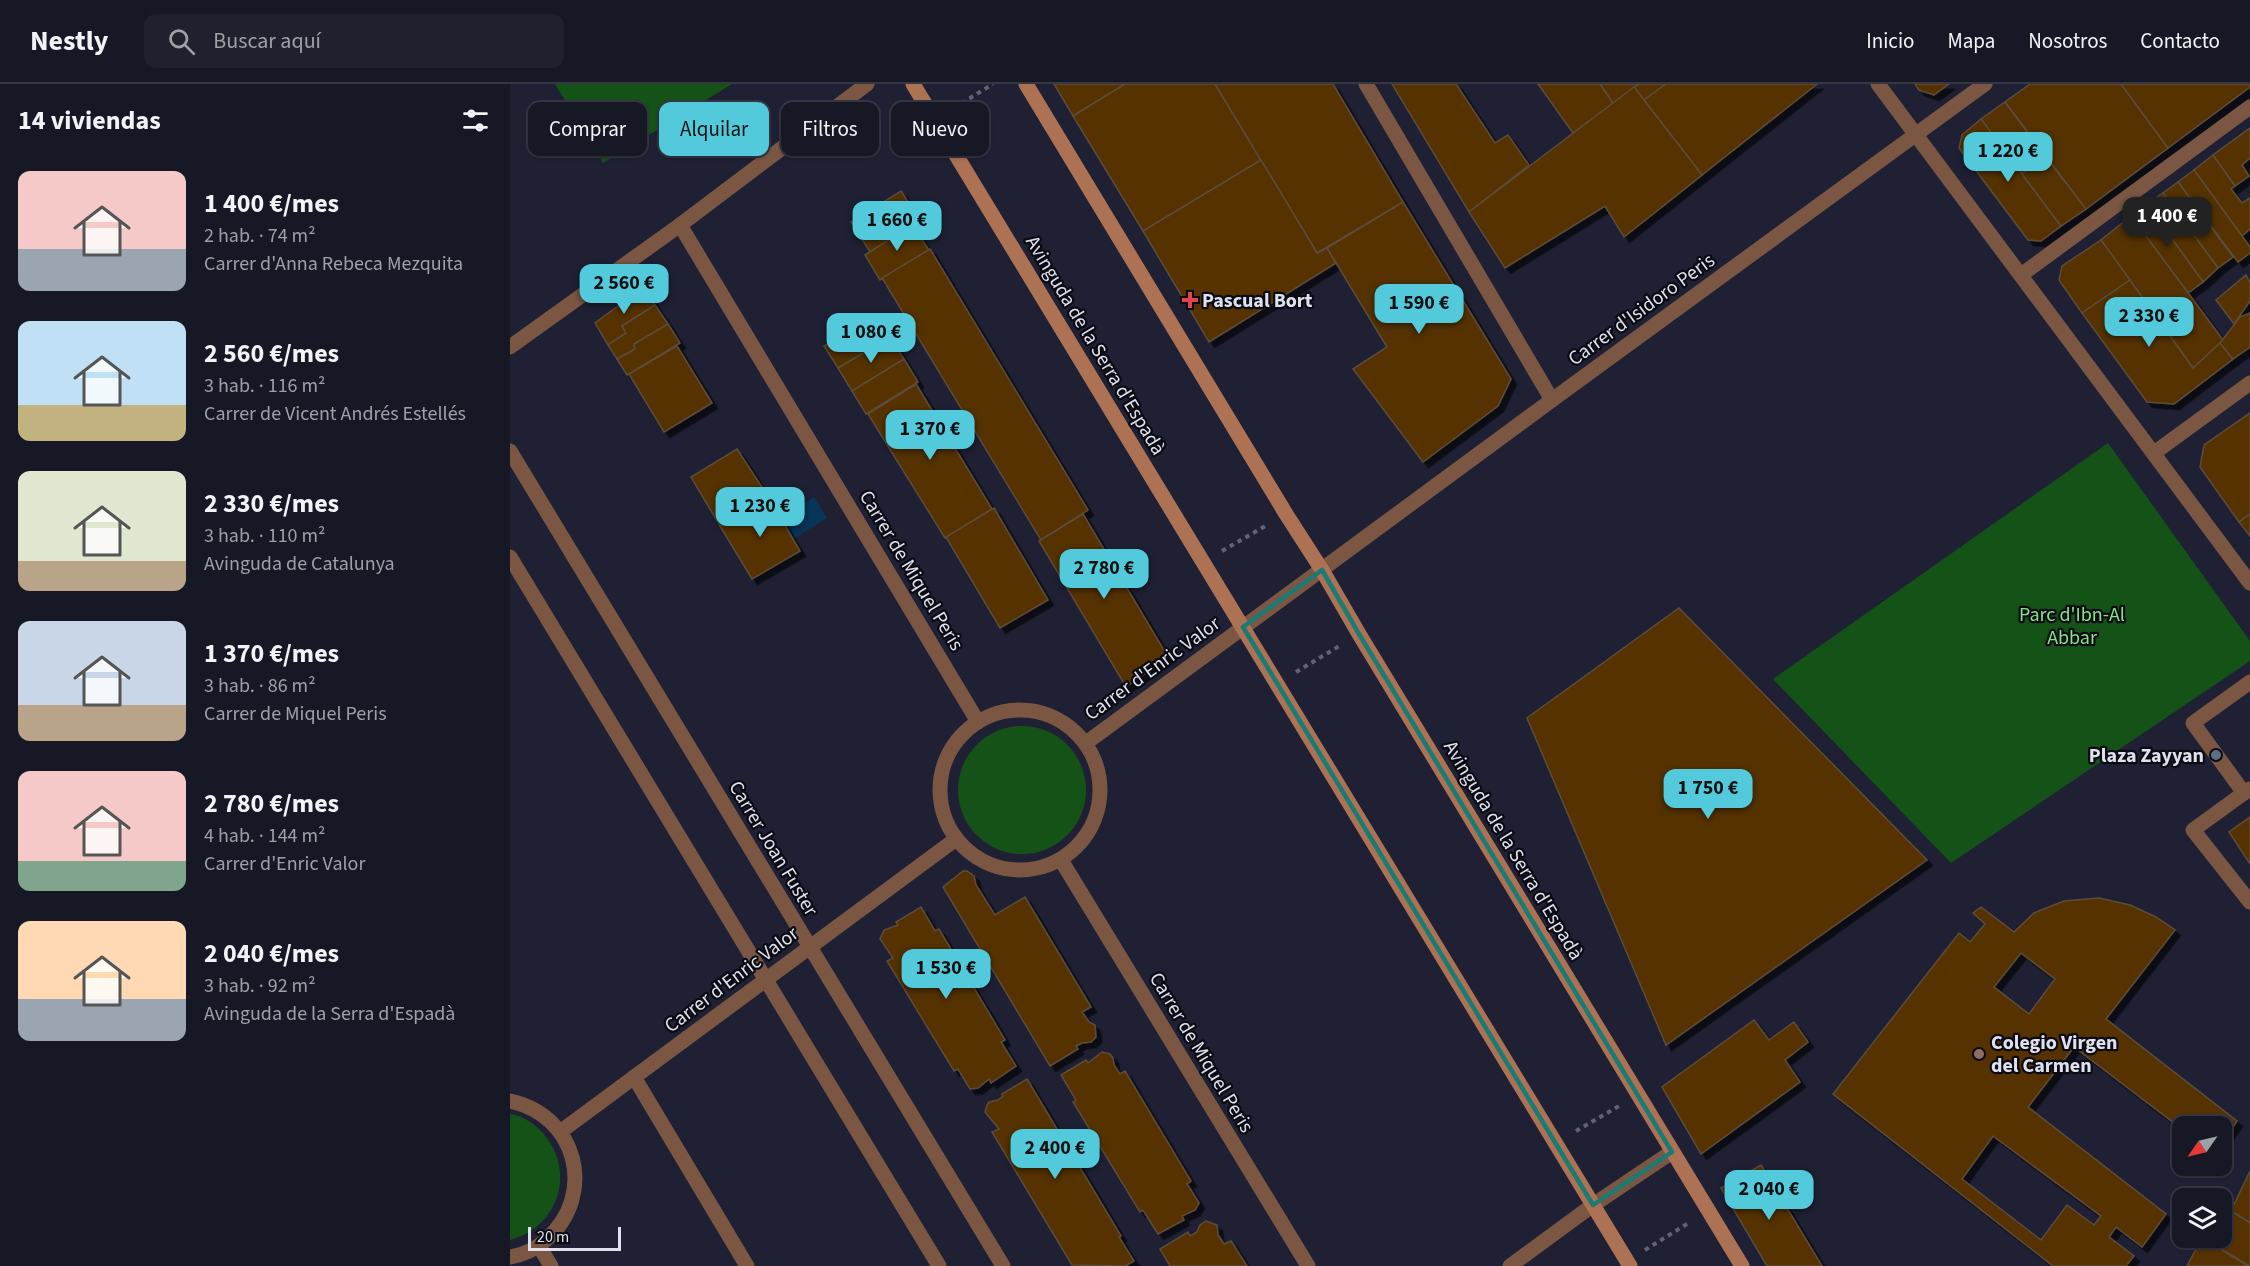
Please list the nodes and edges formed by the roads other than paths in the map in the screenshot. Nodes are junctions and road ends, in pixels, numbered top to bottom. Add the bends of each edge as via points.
1 (867, 84) edge
2 (913, 84) edge
3 (1026, 84) edge
4 (1366, 84) edge
5 (1878, 84) edge
6 (1985, 84) edge
7 (2250, 107) edge
8 (1916, 136) junction
9 (680, 225) junction
10 (2021, 275) junction
11 (510, 347) edge
12 (2250, 383) edge
13 (1552, 400) junction
14 (510, 451) edge
15 (2154, 453) junction
16 (510, 556) edge
17 (1322, 570) junction
18 (2250, 583) edge
19 (1243, 627) junction
20 (2250, 682) edge
21 (978, 722) junction
22 (1086, 743) junction
23 (2247, 791) edge
24 (956, 839) junction
25 (1061, 860) junction
26 (2250, 902) edge
27 (810, 947) junction
28 (766, 979) junction
29 (634, 1077) junction
30 (510, 1101) edge
31 (560, 1132) junction
32 (1672, 1152) junction
33 (1593, 1204) junction
34 (539, 1246) junction
35 (510, 1257) edge
36 (1629, 1263) edge
37 (551, 1266) edge
38 (747, 1266) edge
39 (939, 1266) edge
40 (1003, 1266) edge
41 (1308, 1266) edge
42 (1510, 1266) edge
43 (1742, 1266) edge

1 - 9 street
2 - 19 street, Avinguda de la Serra d'Espadà
3 - 17 street, Avinguda de la Serra d'Espadà
4 - 13 street
5 - 8 street
6 - 8 street, Carrer d'Isidoro Peris
7 - 10 street
8 - 10 street
8 - 13 street, Carrer d'Isidoro Peris
9 - 11 street
9 - 21 street, Carrer de Miquel Peris
10 - 15 street
12 - 15 street
13 - 17 street, Carrer d'Isidoro Peris
14 - 27 street, Carrer Joan Fuster
15 - 18 street
16 - 28 street
17 - 19 street
17 - 32 street, Avinguda de la Serra d'Espadà
19 - 22 street, Carrer d'Enric Valor
19 - 33 street, Avinguda de la Serra d'Espadà
20 - 23 street via 2193,723
21 - 22 street via 1000,712 1048,714 1069,726
21 - 24 street via 958,739 945,762 940,789 944,815
22 - 25 street via 1098,767 1101,794 1095,820 1081,843
23 - 26 street via 2193,830
24 - 25 street via 993,866 1016,871
24 - 27 street, Carrer d'Enric Valor
25 - 41 street, Carrer de Miquel Peris
27 - 28 street, Carrer d'Enric Valor
27 - 40 street, Carrer Joan Fuster
28 - 29 street, Carrer d'Enric Valor
28 - 39 street
29 - 31 street, Carrer d'Enric Valor
29 - 38 street
30 - 31 street via 544,1115
31 - 34 street via 572,1155 576,1181 573,1198 558,1229
32 - 33 street
32 - 43 street, Avinguda de la Serra d'Espadà
33 - 36 street, Avinguda de la Serra d'Espadà
33 - 42 street
34 - 35 street
34 - 37 street

